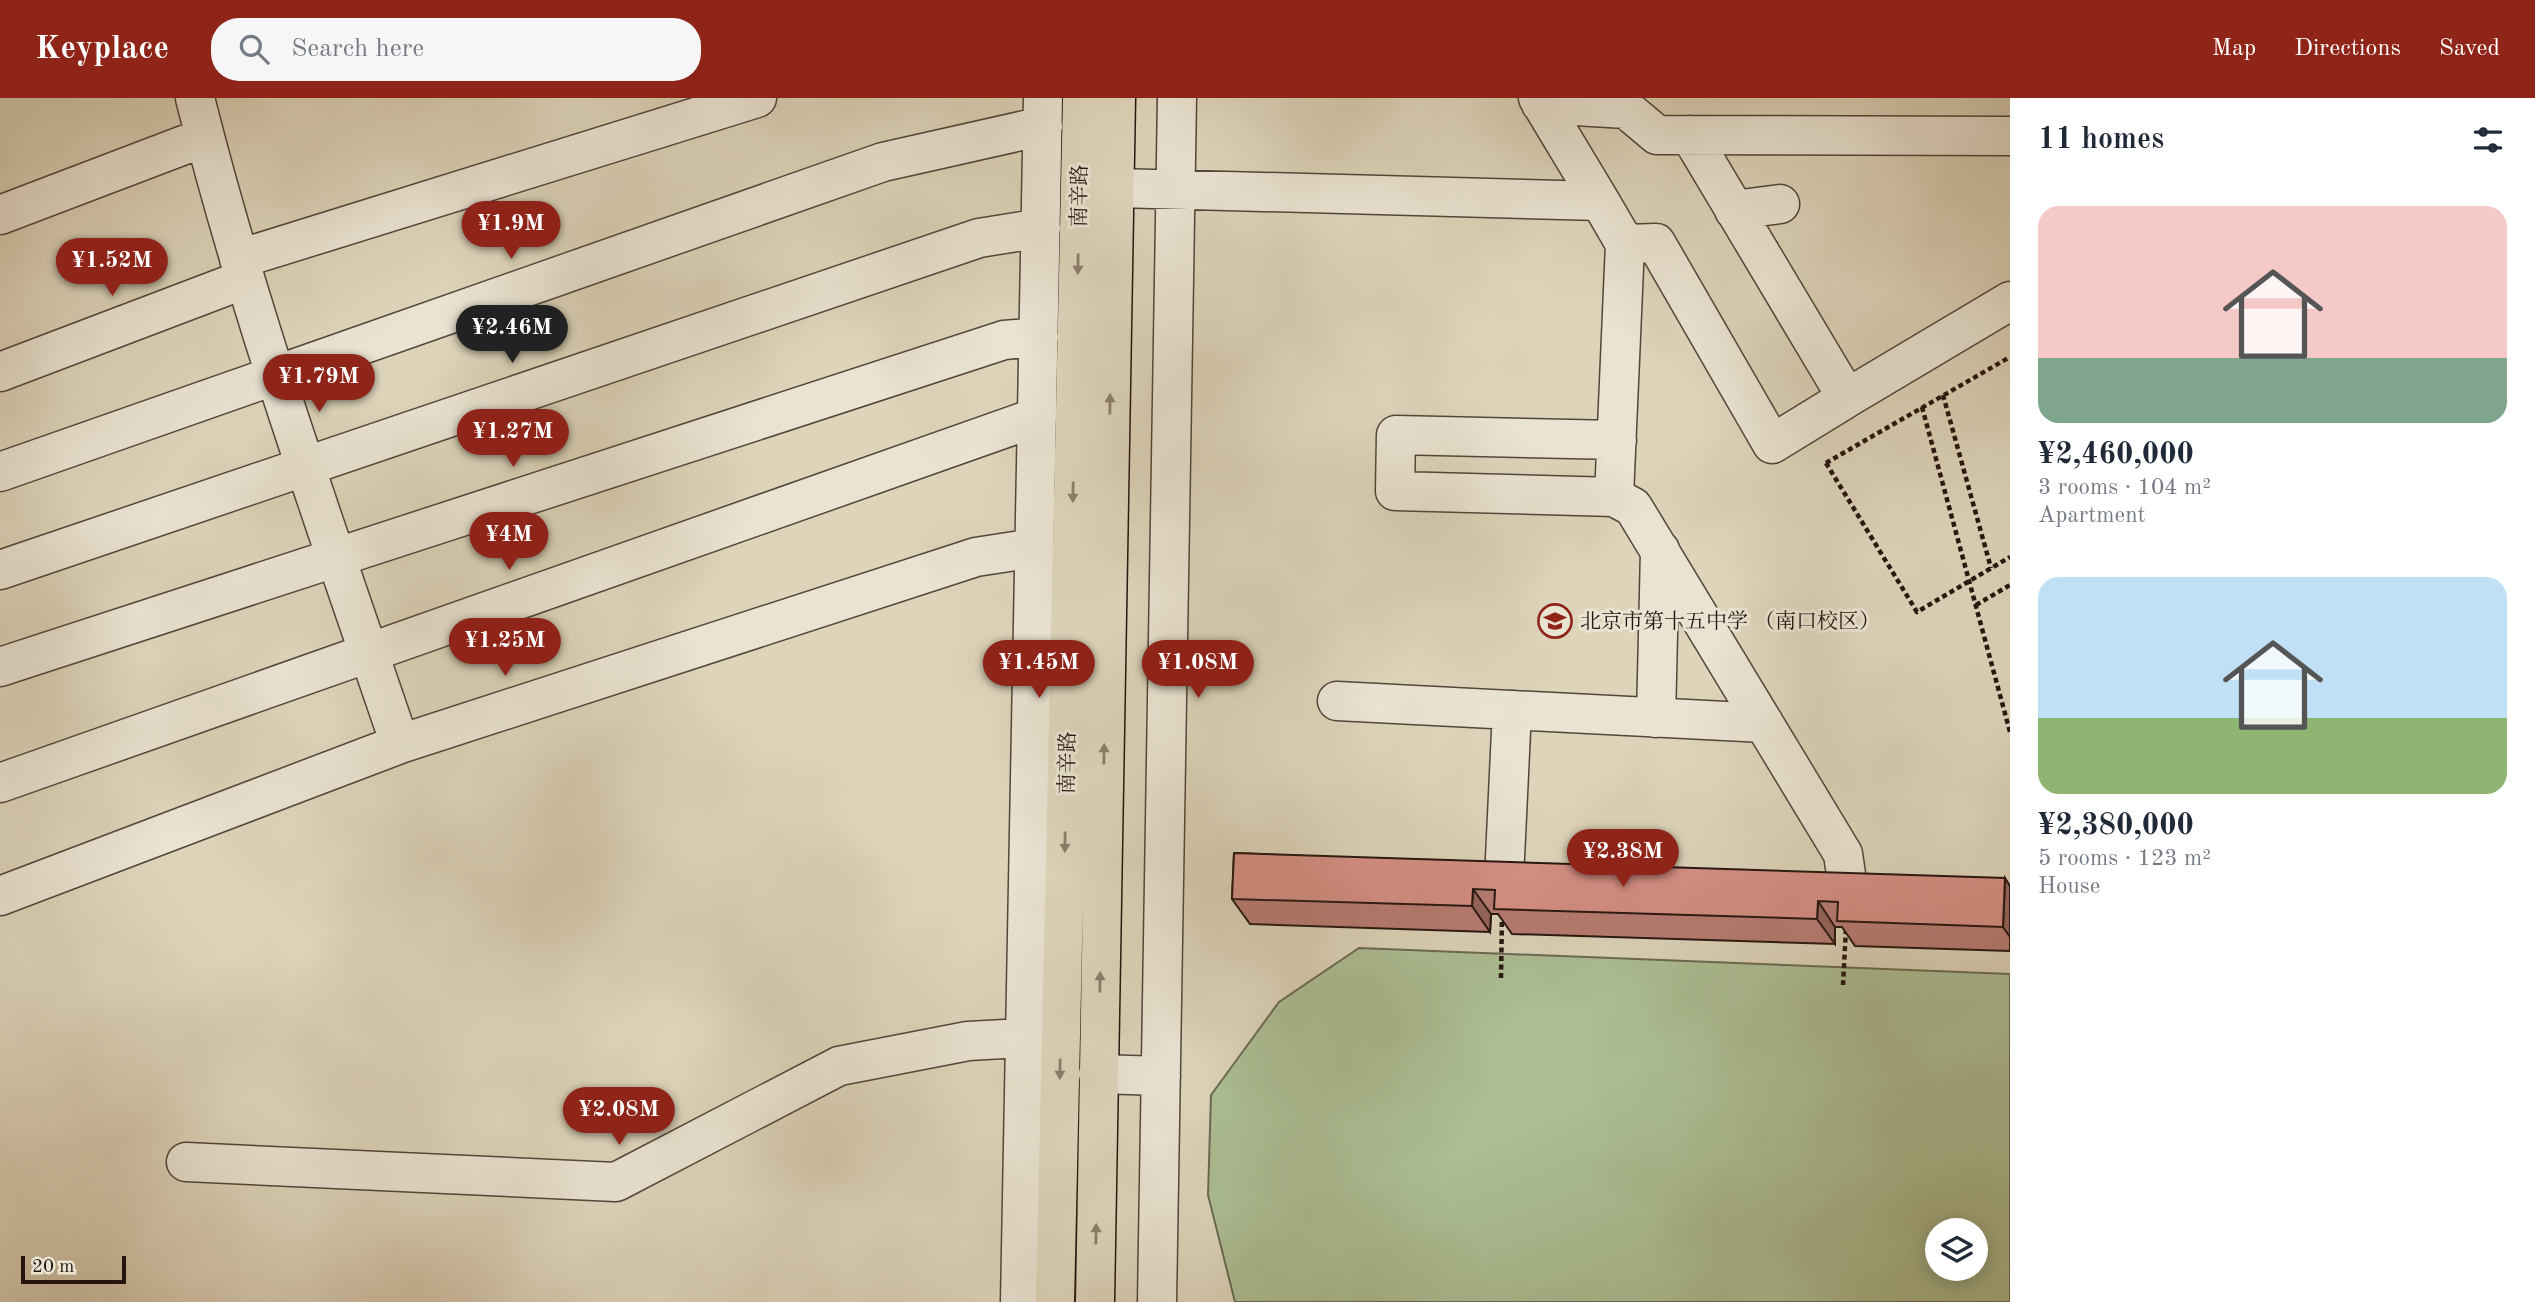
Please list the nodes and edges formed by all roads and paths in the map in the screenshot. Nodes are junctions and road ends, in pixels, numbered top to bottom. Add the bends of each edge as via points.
1 (195, 98) edge
2 (757, 98) edge
3 (1082, 98) edge
4 (1116, 98) edge
5 (1177, 98) edge
6 (1540, 101) edge
7 (1043, 112) edge
8 (1690, 135) junction
9 (2010, 136) edge
10 (205, 137) junction
11 (1097, 187) junction
12 (1176, 190) junction
13 (1600, 201) junction
14 (1780, 204) dead end
15 (1734, 210) junction
16 (0, 215) edge
17 (1041, 228) junction
18 (1625, 244) junction
19 (242, 269) junction
20 (2010, 301) edge
21 (1077, 314) junction
22 (1040, 323) junction
23 (2010, 357) edge
24 (0, 372) edge
25 (275, 376) junction
26 (1943, 395) junction
27 (1847, 398) junction
28 (1922, 407) junction
29 (1038, 417) junction
30 (1805, 424) junction
31 (1617, 440) junction
32 (1826, 463) junction
33 (306, 466) junction
34 (0, 472) edge
35 (1614, 496) junction
36 (1034, 548) junction
37 (1660, 550) junction
38 (337, 557) junction
39 (2010, 557) edge
40 (1991, 568) junction
41 (0, 570) edge
42 (1969, 581) junction
43 (2010, 585) edge
44 (1976, 605) junction
45 (369, 653) junction
46 (0, 667) edge
47 (1337, 701) dead end
48 (1512, 710) junction
49 (1656, 718) junction
50 (1764, 723) junction
51 (2010, 733) edge
52 (400, 744) junction
53 (0, 783) edge
54 (1848, 888) edge
55 (0, 896) edge
56 (1503, 897) joint
57 (1846, 927) edge
58 (1044, 937) junction
59 (1501, 978) dead end
60 (1843, 985) dead end
61 (1024, 1038) junction
62 (1098, 1074) junction
63 (1161, 1076) junction
64 (186, 1162) dead end
65 (1020, 1302) edge
66 (1055, 1302) edge
67 (1095, 1302) edge
68 (1157, 1302) edge

1 - 10 street
2 - 19 street
3 - 11 main road, 南辛路
4 - 11 main road, 南辛路
5 - 12 street
6 - 8 street via 1626,108 1657,135
6 - 13 street
7 - 17 street
7 - 25 street via 883,162
8 - 9 street
8 - 15 street
10 - 16 street
10 - 19 street
11 - 12 street
11 -> 21 main road, 南辛路
62 -> 11 main road, 南辛路
12 - 13 street
12 - 63 street
13 - 18 street
14 - 15 street
15 - 27 street
17 - 22 street
17 - 33 street via 979,238
18 - 30 street via 1656,243 1772,444
18 - 31 street
19 - 24 street
19 - 25 street
20 - 27 street
21 - 22 street
21 -> 58 main road, 南辛路
22 - 29 street
22 - 38 street via 1004,340
23 - 26 path
25 - 33 street
25 - 34 street
26 - 28 path
26 - 40 path
27 - 30 street
28 - 32 path
28 - 42 path
29 - 36 street
29 - 45 street
30 - 32 path
31 - 35 street
31 - 35 street via 1396,435 1395,491
32 - 42 path via 1916,612
33 - 38 street
33 - 41 street
35 - 37 street via 1633,507
36 - 52 street via 976,557
36 - 58 street
37 - 49 street
37 - 50 street
38 - 45 street
38 - 46 street
39 - 40 path
40 - 42 path
42 - 44 path
43 - 44 path
44 - 51 path
45 - 52 street
45 - 53 street
47 - 48 street
48 - 49 street
48 - 56 street
49 - 50 street
50 - 54 street via 1843,854
52 - 55 street
56 - 59 path
57 - 60 path
58 - 61 street
58 -> 66 main road, 南辛路
61 - 64 street via 968,1041 839,1066 616,1182
61 - 65 street
62 - 63 street
67 -> 62 main road, 南辛路
63 - 68 street

